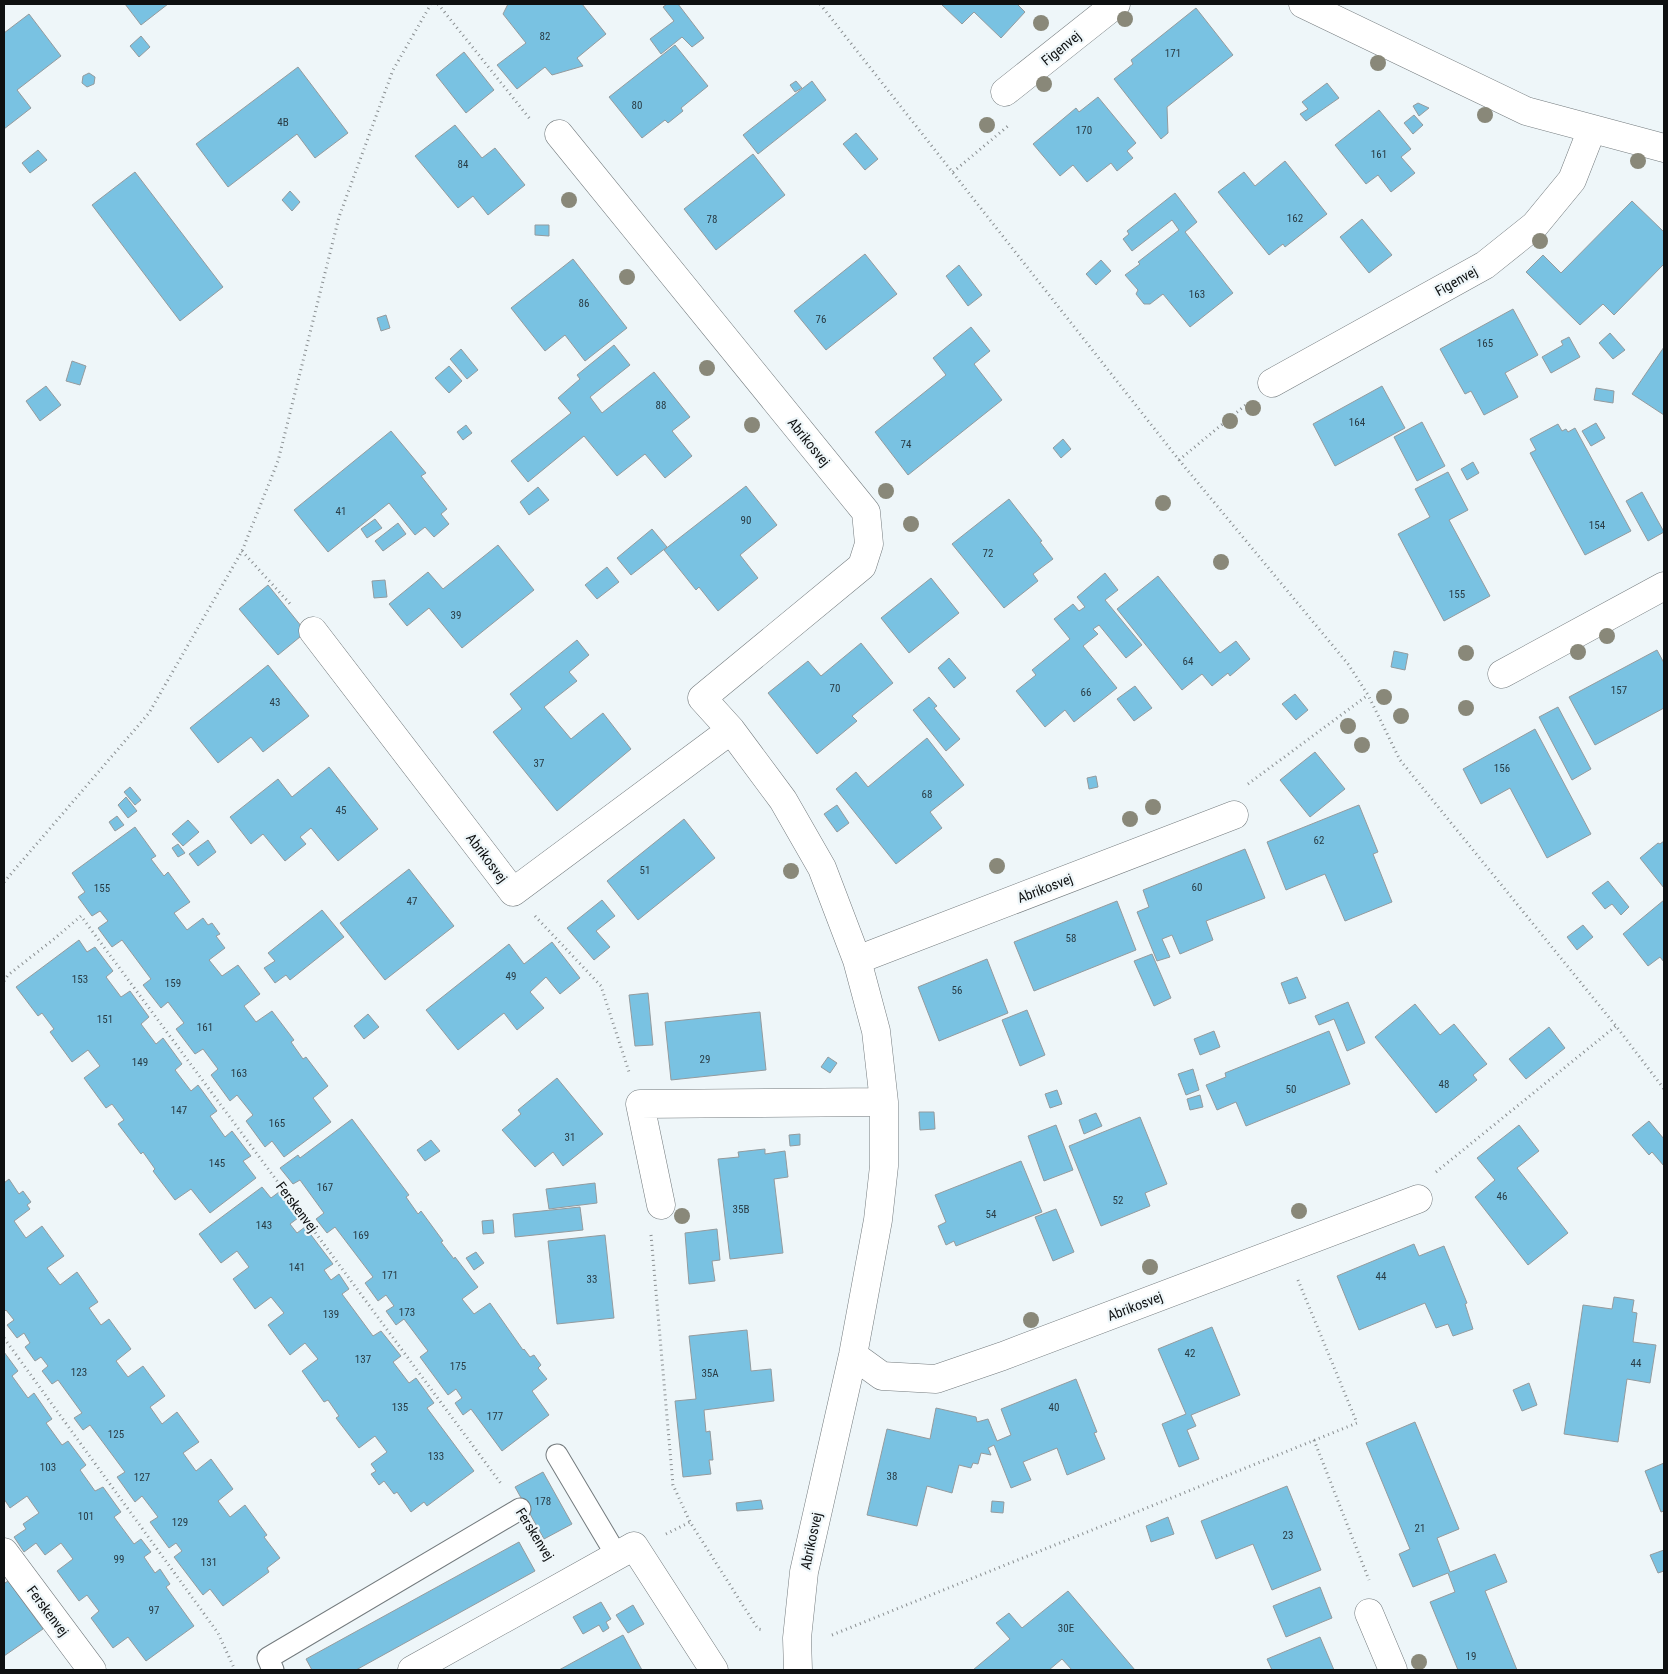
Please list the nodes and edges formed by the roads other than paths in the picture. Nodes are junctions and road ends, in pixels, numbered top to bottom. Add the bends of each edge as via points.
1 (1116, 4) edge
2 (1303, 4) edge
3 (1005, 92) road end
4 (1592, 129) junction
5 (560, 134) road end
6 (1664, 148) edge
7 (1272, 383) road end
8 (1664, 586) edge
9 (313, 631) dead end
10 (1502, 674) dead end
11 (731, 730) junction
12 (1234, 816) road end
13 (857, 960) junction
14 (884, 1102) junction
15 (1418, 1199) road end
16 (661, 1204) road end
17 (853, 1355) junction
18 (557, 1455) dead end
19 (520, 1510) road end
20 (4, 1552) edge
21 (617, 1556) junction
22 (1369, 1613) road end
23 (92, 1670) edge
24 (273, 1670) edge
25 (412, 1670) edge
26 (714, 1670) edge
27 (798, 1670) edge
28 (1393, 1670) edge

1 - 3 street, Figenvej
2 - 4 street via 1526,111
4 - 6 street
4 - 7 street, Figenvej via 1572,180 1535,225 1485,265
5 - 11 street, Abrikosvej via 866,512 869,544 862,566 702,698
8 - 10 street
9 - 11 street, Abrikosvej via 513,892
11 - 13 street, Abrikosvej via 783,800 822,868
12 - 13 street, Abrikosvej
13 - 14 street, Abrikosvej via 876,1031
14 - 16 street via 640,1104
14 - 17 street, Abrikosvej via 884,1166 878,1220
15 - 17 street, Abrikosvej via 936,1379 882,1376
17 - 27 street, Abrikosvej via 804,1572 797,1638
18 - 21 lane
19 - 24 lane via 268,1658
20 - 23 street, Ferskenvej
21 - 25 street
21 - 26 street via 634,1546
22 - 28 street

